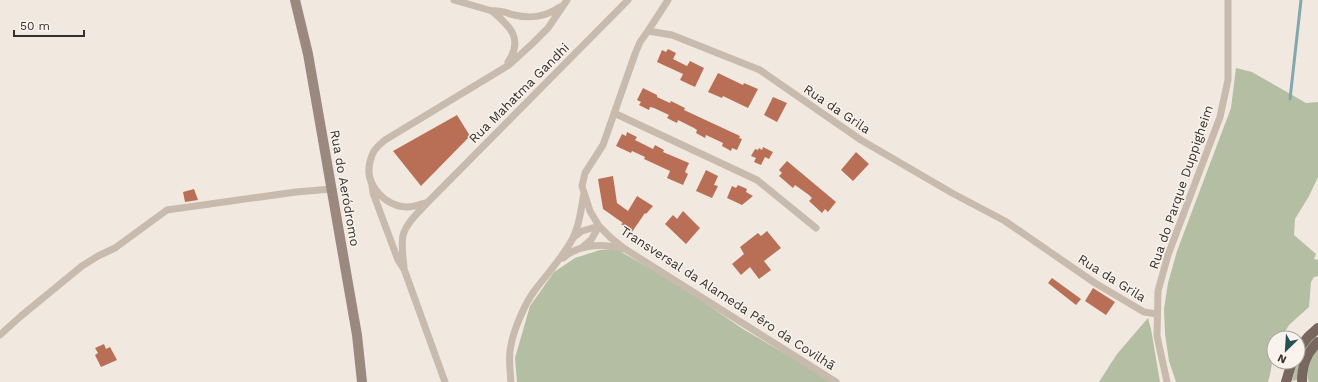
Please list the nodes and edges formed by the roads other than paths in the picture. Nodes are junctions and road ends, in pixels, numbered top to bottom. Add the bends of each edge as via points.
1 (295, 0) edge
2 (454, 0) edge
3 (628, 0) edge
4 (668, 0) edge
5 (1228, 0) edge
6 (565, 3) edge
7 (492, 11) junction
8 (648, 31) junction
9 (502, 70) junction
10 (614, 113) junction
11 (371, 184) junction
12 (332, 189) junction
13 (584, 193) junction
14 (428, 202) junction
15 (599, 226) junction
16 (816, 228) dead end
17 (573, 238) junction
18 (582, 248) junction
19 (625, 250) junction
20 (557, 263) junction
21 (404, 269) junction
22 (1157, 314) junction
23 (1318, 328) edge
24 (0, 336) edge
25 (1306, 340) edge
26 (1318, 342) edge
27 (1290, 370) edge
28 (362, 382) edge
29 (445, 382) edge
30 (511, 382) edge
31 (836, 382) edge
32 (1167, 382) edge
33 (1286, 382) edge
34 (1302, 382) edge

1 - 12 main road, Rua do Aeródromo via 308,54
2 - 7 street
3 - 14 street, Rua Mahatma Gandhi
4 - 8 street
5 - 22 street, Rua do Parque Duppigheim via 1228,80 1220,117 1168,255 1158,291
6 - 7 street via 550,13 535,18
6 - 9 street, Rua Mahatma Gandhi via 548,28
7 - 9 street via 508,24 516,46
8 - 10 street via 635,54
8 - 22 street, Rua da Grila via 672,35 760,70 861,140 952,194 1005,221 1095,283 1144,312
9 - 11 street, Rua Mahatma Gandhi via 385,140 375,150 370,164
10 - 13 street via 603,145 586,173 582,186
10 - 16 street via 757,180
11 - 14 street via 383,198 399,206 411,207
11 - 21 street, Rua Mahatma Gandhi via 398,260
12 - 24 street via 167,210 115,248 82,266
12 - 28 main road, Rua do Aeródromo via 357,336
13 - 15 street, Transversal da Alameda Pêro da Covilhã
13 - 17 street via 580,218
14 - 21 street, Rua Mahatma Gandhi via 408,224 403,236
15 - 17 street via 582,231
15 - 18 street via 591,240
15 - 19 street, Transversal da Alameda Pêro da Covilhã
17 - 20 street
18 - 19 street via 602,245
18 - 20 street via 568,253
19 - 31 street, Transversal da Alameda Pêro da Covilhã
20 - 30 street via 534,291 515,331 510,346
21 - 29 street, Rua Mahatma Gandhi
22 - 32 street, Rua do Parque Duppigheim via 1157,336
23 - 25 main road
26 - 34 main road via 1305,359
27 - 33 main road

